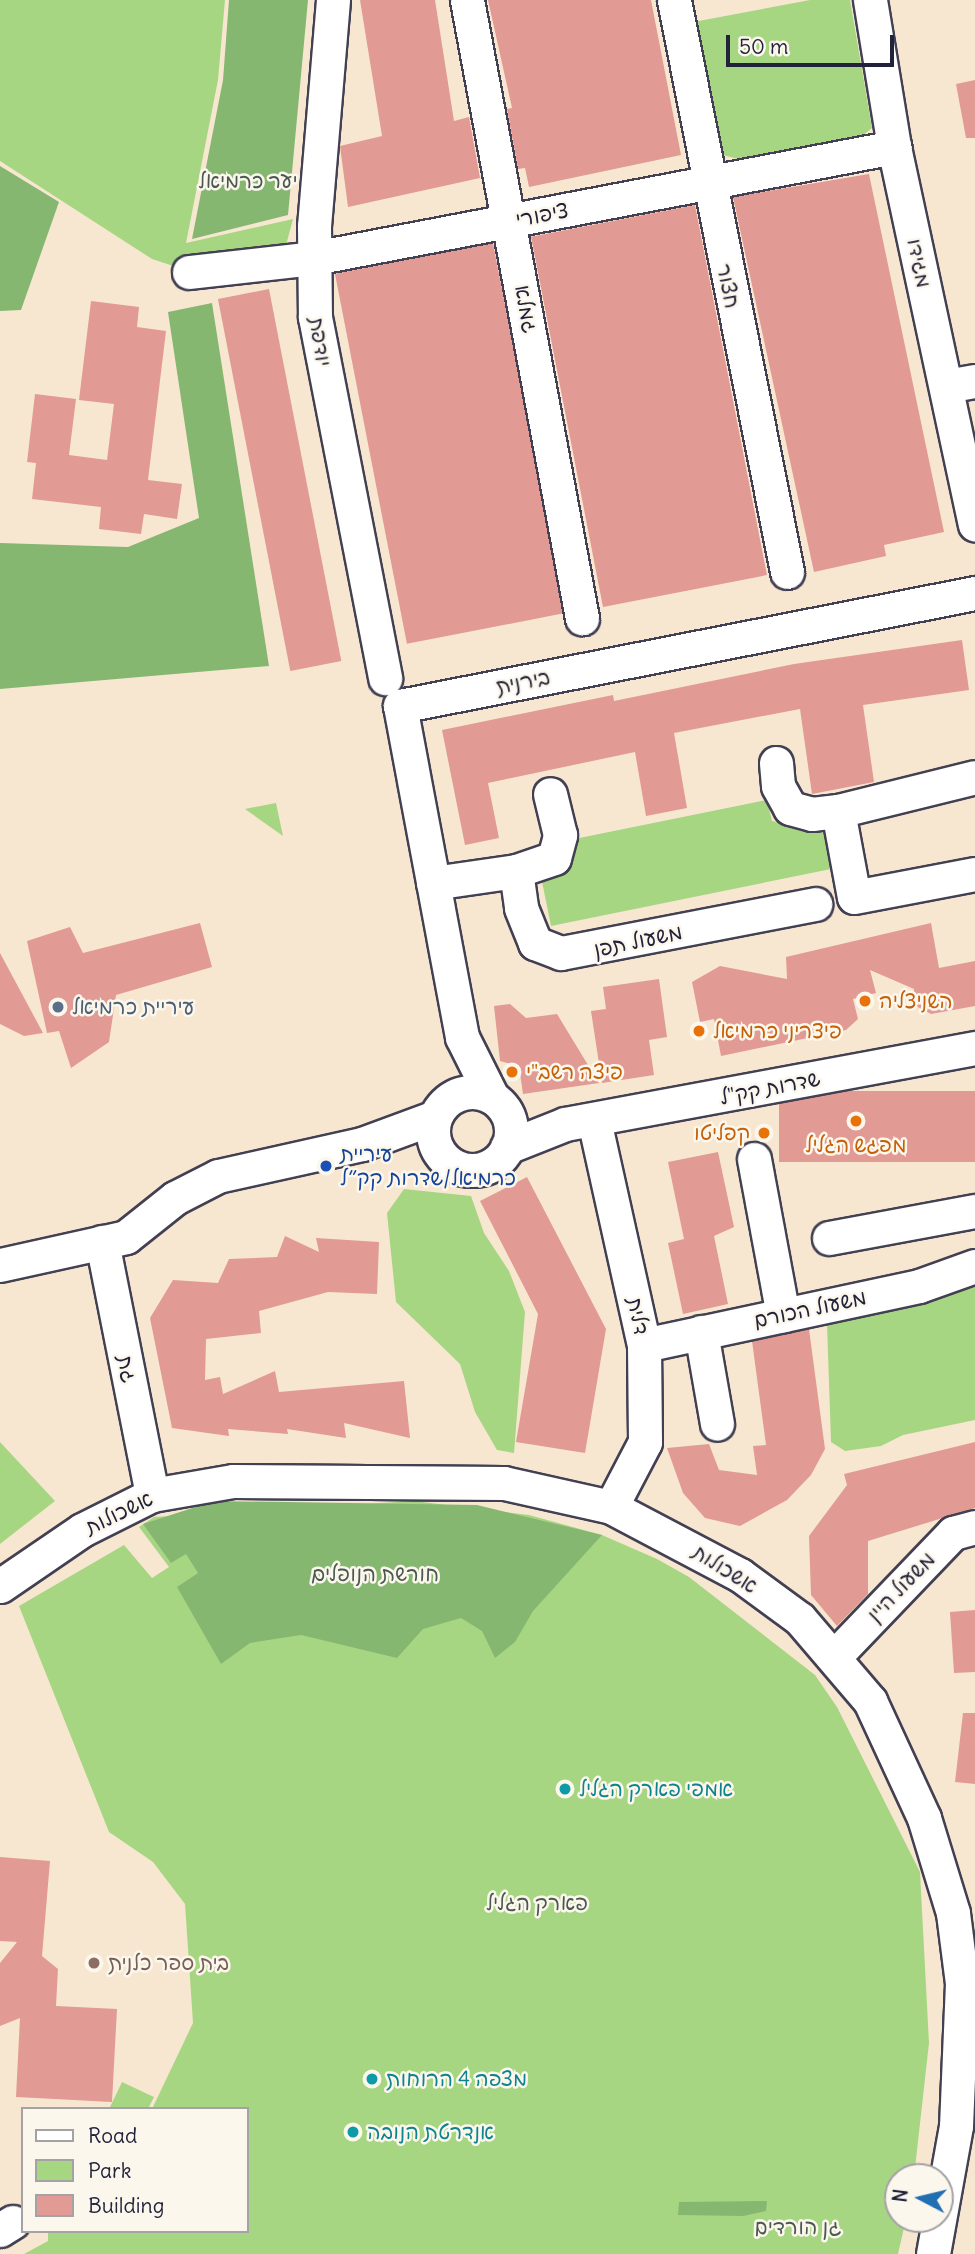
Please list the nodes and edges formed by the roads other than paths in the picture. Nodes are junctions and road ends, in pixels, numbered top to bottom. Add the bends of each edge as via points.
1 (333, 0) edge
2 (467, 0) edge
3 (674, 0) edge
4 (870, 0) edge
5 (894, 147) junction
6 (707, 183) junction
7 (509, 221) junction
8 (314, 258) junction
9 (189, 272) dead end
10 (960, 383) edge
11 (975, 524) edge
12 (787, 572) dead end
13 (974, 597) edge
14 (582, 618) dead end
15 (385, 678) dead end
16 (776, 763) dead end
17 (975, 777) edge
18 (550, 794) dead end
19 (838, 811) junction
20 (516, 871) junction
21 (975, 874) edge
22 (433, 883) junction
23 (815, 904) dead end
24 (462, 1037) junction
25 (975, 1048) edge
26 (497, 1101) junction
27 (442, 1108) junction
28 (579, 1122) junction
29 (362, 1144) junction
30 (507, 1147) junction
31 (442, 1155) junction
32 (754, 1159) dead end
33 (975, 1212) edge
34 (829, 1238) dead end
35 (102, 1242) junction
36 (0, 1265) edge
37 (975, 1266) edge
38 (783, 1315) junction
39 (701, 1332) junction
40 (644, 1345) junction
41 (717, 1424) dead end
42 (152, 1495) junction
43 (611, 1507) junction
44 (975, 1527) edge
45 (0, 1586) edge
46 (834, 1657) junction
47 (933, 2254) edge

1 - 8 street, יודפת
2 - 7 street, גמלא
3 - 6 street, חצור
4 - 5 street, מגידו
5 - 6 street, ציפורי
5 - 10 street, מגידו
6 - 7 street, ציפורי
6 - 12 street, חצור
7 - 8 street, ציפורי
7 - 14 street, גמלא
8 - 9 street, ציפורי
8 - 15 street, יודפת via 315,317
10 - 11 street, מגידו
13 - 22 street, בירנית via 400,706
16 - 19 street via 778,786 790,808 812,814
17 - 19 street
18 - 20 street via 560,835 554,858
19 - 21 street via 854,897
20 - 22 street
20 - 23 street, משעול תפן via 521,908 535,943 561,953
22 - 24 street, בירנית
24 - 26 street, בירנית
24 - 27 street, בירנית
25 - 28 street, שדרות קק"ל
26 - 27 street via 467,1092
26 - 28 street
26 - 30 street via 510,1123
27 - 29 street
27 - 31 street via 433,1132
28 - 30 street, שדרות קק"ל
28 - 40 street, דלית
29 - 31 street
29 - 35 street via 218,1176 175,1198 126,1237
30 - 31 street via 495,1162 473,1170
32 - 38 street
33 - 34 street
35 - 36 street
35 - 42 street, גת
37 - 38 street, משעול הכורם via 919,1286
38 - 39 street, משעול הכורם
39 - 40 street, משעול הכורם
39 - 41 street
40 - 43 street, דלית via 645,1442
42 - 43 street, אשכולות via 233,1481 467,1480
42 - 45 street, אשכולות via 82,1530
43 - 46 street, אשכולות via 740,1575 800,1619
44 - 46 street, משעול היין via 953,1533
46 - 47 street, אשכולות via 870,1700 924,1818 953,1913 962,1983 956,2126

